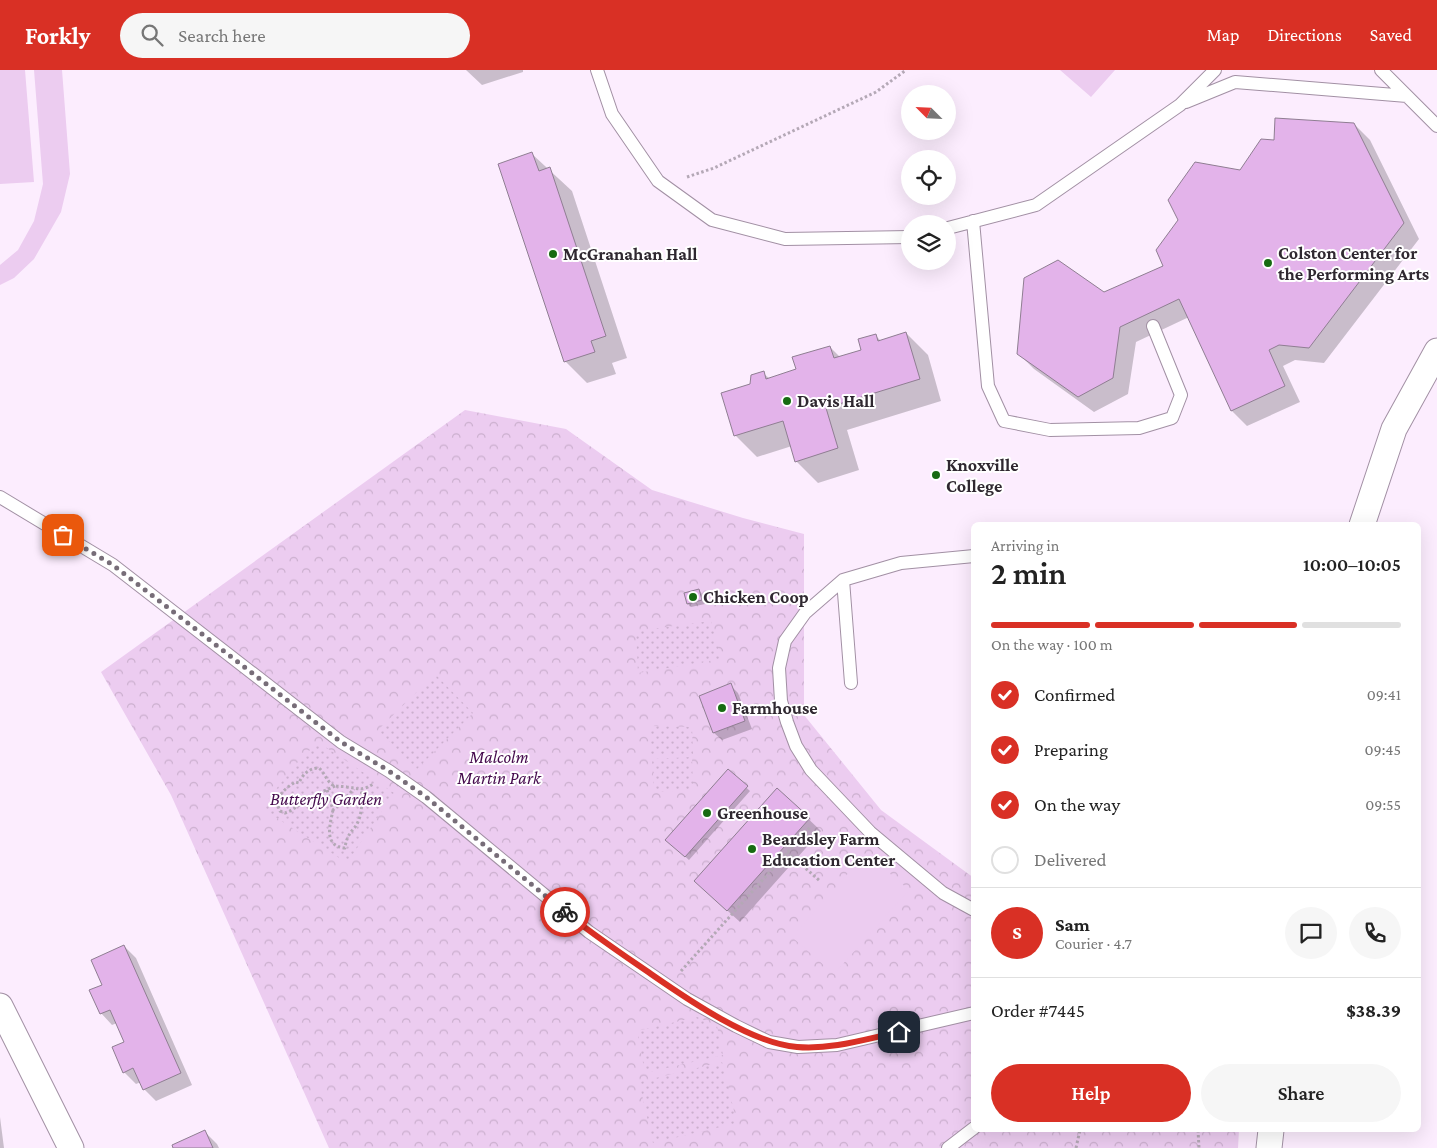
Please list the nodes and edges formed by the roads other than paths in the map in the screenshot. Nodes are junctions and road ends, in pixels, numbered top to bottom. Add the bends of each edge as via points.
1 (597, 70) edge
2 (1215, 70) edge
3 (1381, 70) edge
4 (1407, 96) junction
5 (1180, 105) junction
6 (1437, 126) edge
7 (973, 221) junction
8 (956, 226) edge
9 (901, 237) edge
10 (1153, 326) dead end
11 (1437, 351) edge
12 (0, 497) edge
13 (1363, 522) edge
14 (971, 556) edge
15 (843, 580) junction
16 (851, 683) dead end
17 (971, 908) edge
18 (0, 1006) edge
19 (971, 1014) edge
20 (971, 1130) edge
21 (1271, 1132) edge
22 (71, 1148) edge
23 (948, 1148) edge
24 (1269, 1148) edge

1 - 9 lane via 612,114 658,181 712,220 785,240
2 - 5 lane
3 - 4 lane
4 - 5 lane via 1235,82
4 - 6 lane
5 - 7 lane via 1036,205
7 - 8 lane
7 - 10 lane via 988,386 1004,420 1050,430 1139,428 1172,418 1181,396
11 - 13 street via 1394,429
12 - 19 lane via 113,565 341,742 426,797 589,932 687,999 770,1042 798,1047 837,1045
14 - 15 lane via 901,563
15 - 16 lane
15 - 17 lane via 805,613 785,641 779,668 781,701 796,746 811,770 870,832 942,893
18 - 22 street
20 - 23 lane
21 - 24 street

